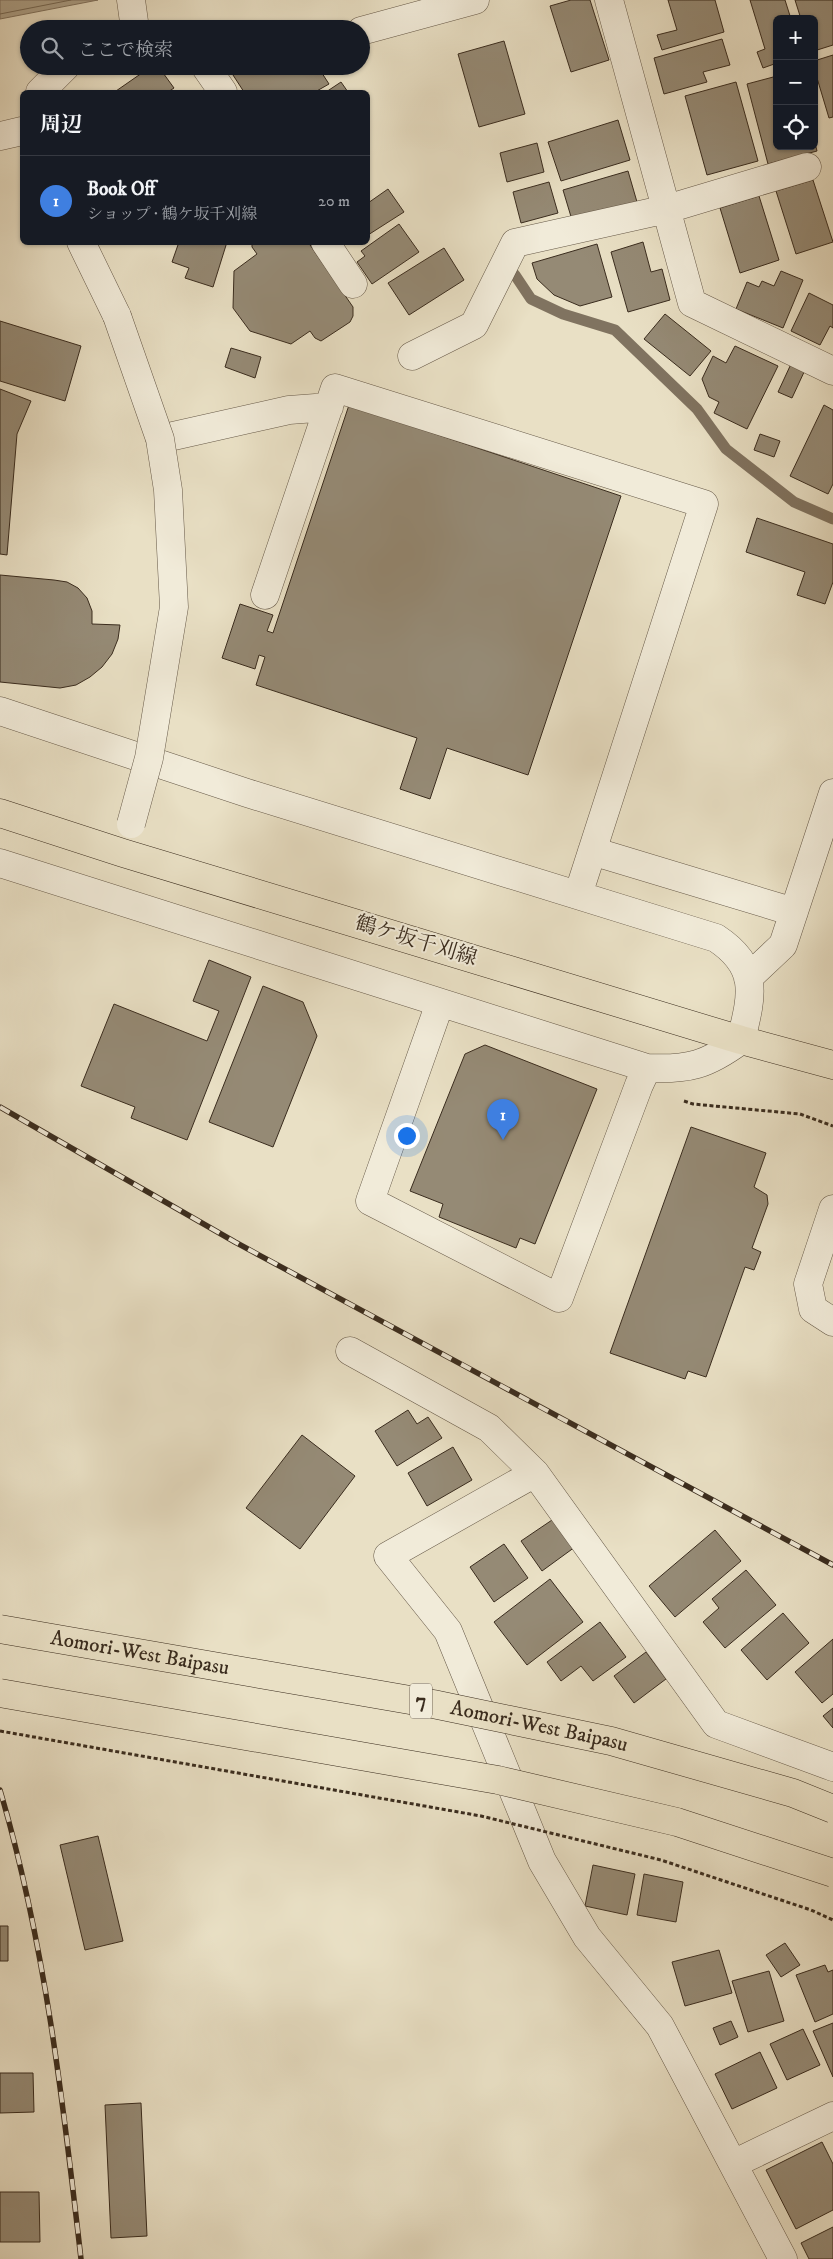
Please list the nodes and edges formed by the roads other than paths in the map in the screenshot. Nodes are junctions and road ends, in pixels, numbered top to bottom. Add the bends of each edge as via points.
1 (474, 0) edge
2 (609, 0) edge
3 (370, 28) edge
4 (57, 75) edge
5 (212, 75) edge
6 (42, 90) edge
7 (222, 90) edge
8 (20, 131) edge
9 (0, 136) edge
10 (807, 168) dead end
11 (667, 210) junction
12 (82, 245) edge
13 (327, 245) edge
14 (353, 284) dead end
15 (412, 356) dead end
16 (833, 371) edge
17 (329, 407) junction
18 (160, 439) junction
19 (265, 595) dead end
20 (0, 711) edge
21 (833, 793) edge
22 (0, 813) edge
23 (592, 851) junction
24 (123, 853) junction
25 (0, 863) edge
26 (578, 895) junction
27 (794, 912) junction
28 (748, 978) junction
29 (440, 1003) junction
30 (741, 1040) junction
31 (833, 1064) edge
32 (643, 1076) junction
33 (833, 1209) edge
34 (833, 1322) edge
35 (350, 1351) dead end
36 (535, 1473) junction
37 (0, 1628) edge
38 (0, 1693) edge
39 (833, 1767) edge
40 (833, 1810) edge
41 (833, 1873) edge
42 (833, 2116) edge
43 (733, 2164) junction
44 (783, 2259) edge

1 - 3 street
2 - 11 street
4 - 6 street
5 - 7 street
8 - 9 street
10 - 11 street
11 - 15 street via 515,243 474,325
11 - 16 street via 692,303
12 - 18 street, bridge via 117,316
13 - 14 street
17 - 18 street via 289,410
17 - 19 street
17 - 23 street via 335,388 704,504
18 - 24 street, bridge via 168,490 174,607 149,758
20 - 26 street via 247,793
21 - 27 street
22 - 24 main road, 鶴ケ坂千刈線
23 - 26 street
23 - 27 street
24 - 30 main road, 鶴ケ坂千刈線
25 - 29 street
26 - 28 street via 716,938 741,960
27 - 28 street via 783,945
28 - 30 street via 751,1000
29 - 32 street
29 - 32 street via 370,1200 559,1298
30 - 31 main road, 鶴ケ坂千刈線
30 - 32 street via 723,1054 700,1065
33 - 34 street via 808,1284 813,1310
35 - 36 street via 489,1428
36 - 39 street via 716,1724
36 - 43 street via 388,1556 448,1631 542,1861 587,1938 660,2026
37 - 40 main road, Aomori-West Baipasu / 7, bridge via 433,1704 611,1741 793,1793
38 - 41 main road, bridge via 498,1780 677,1822
42 - 43 street
43 - 44 street

